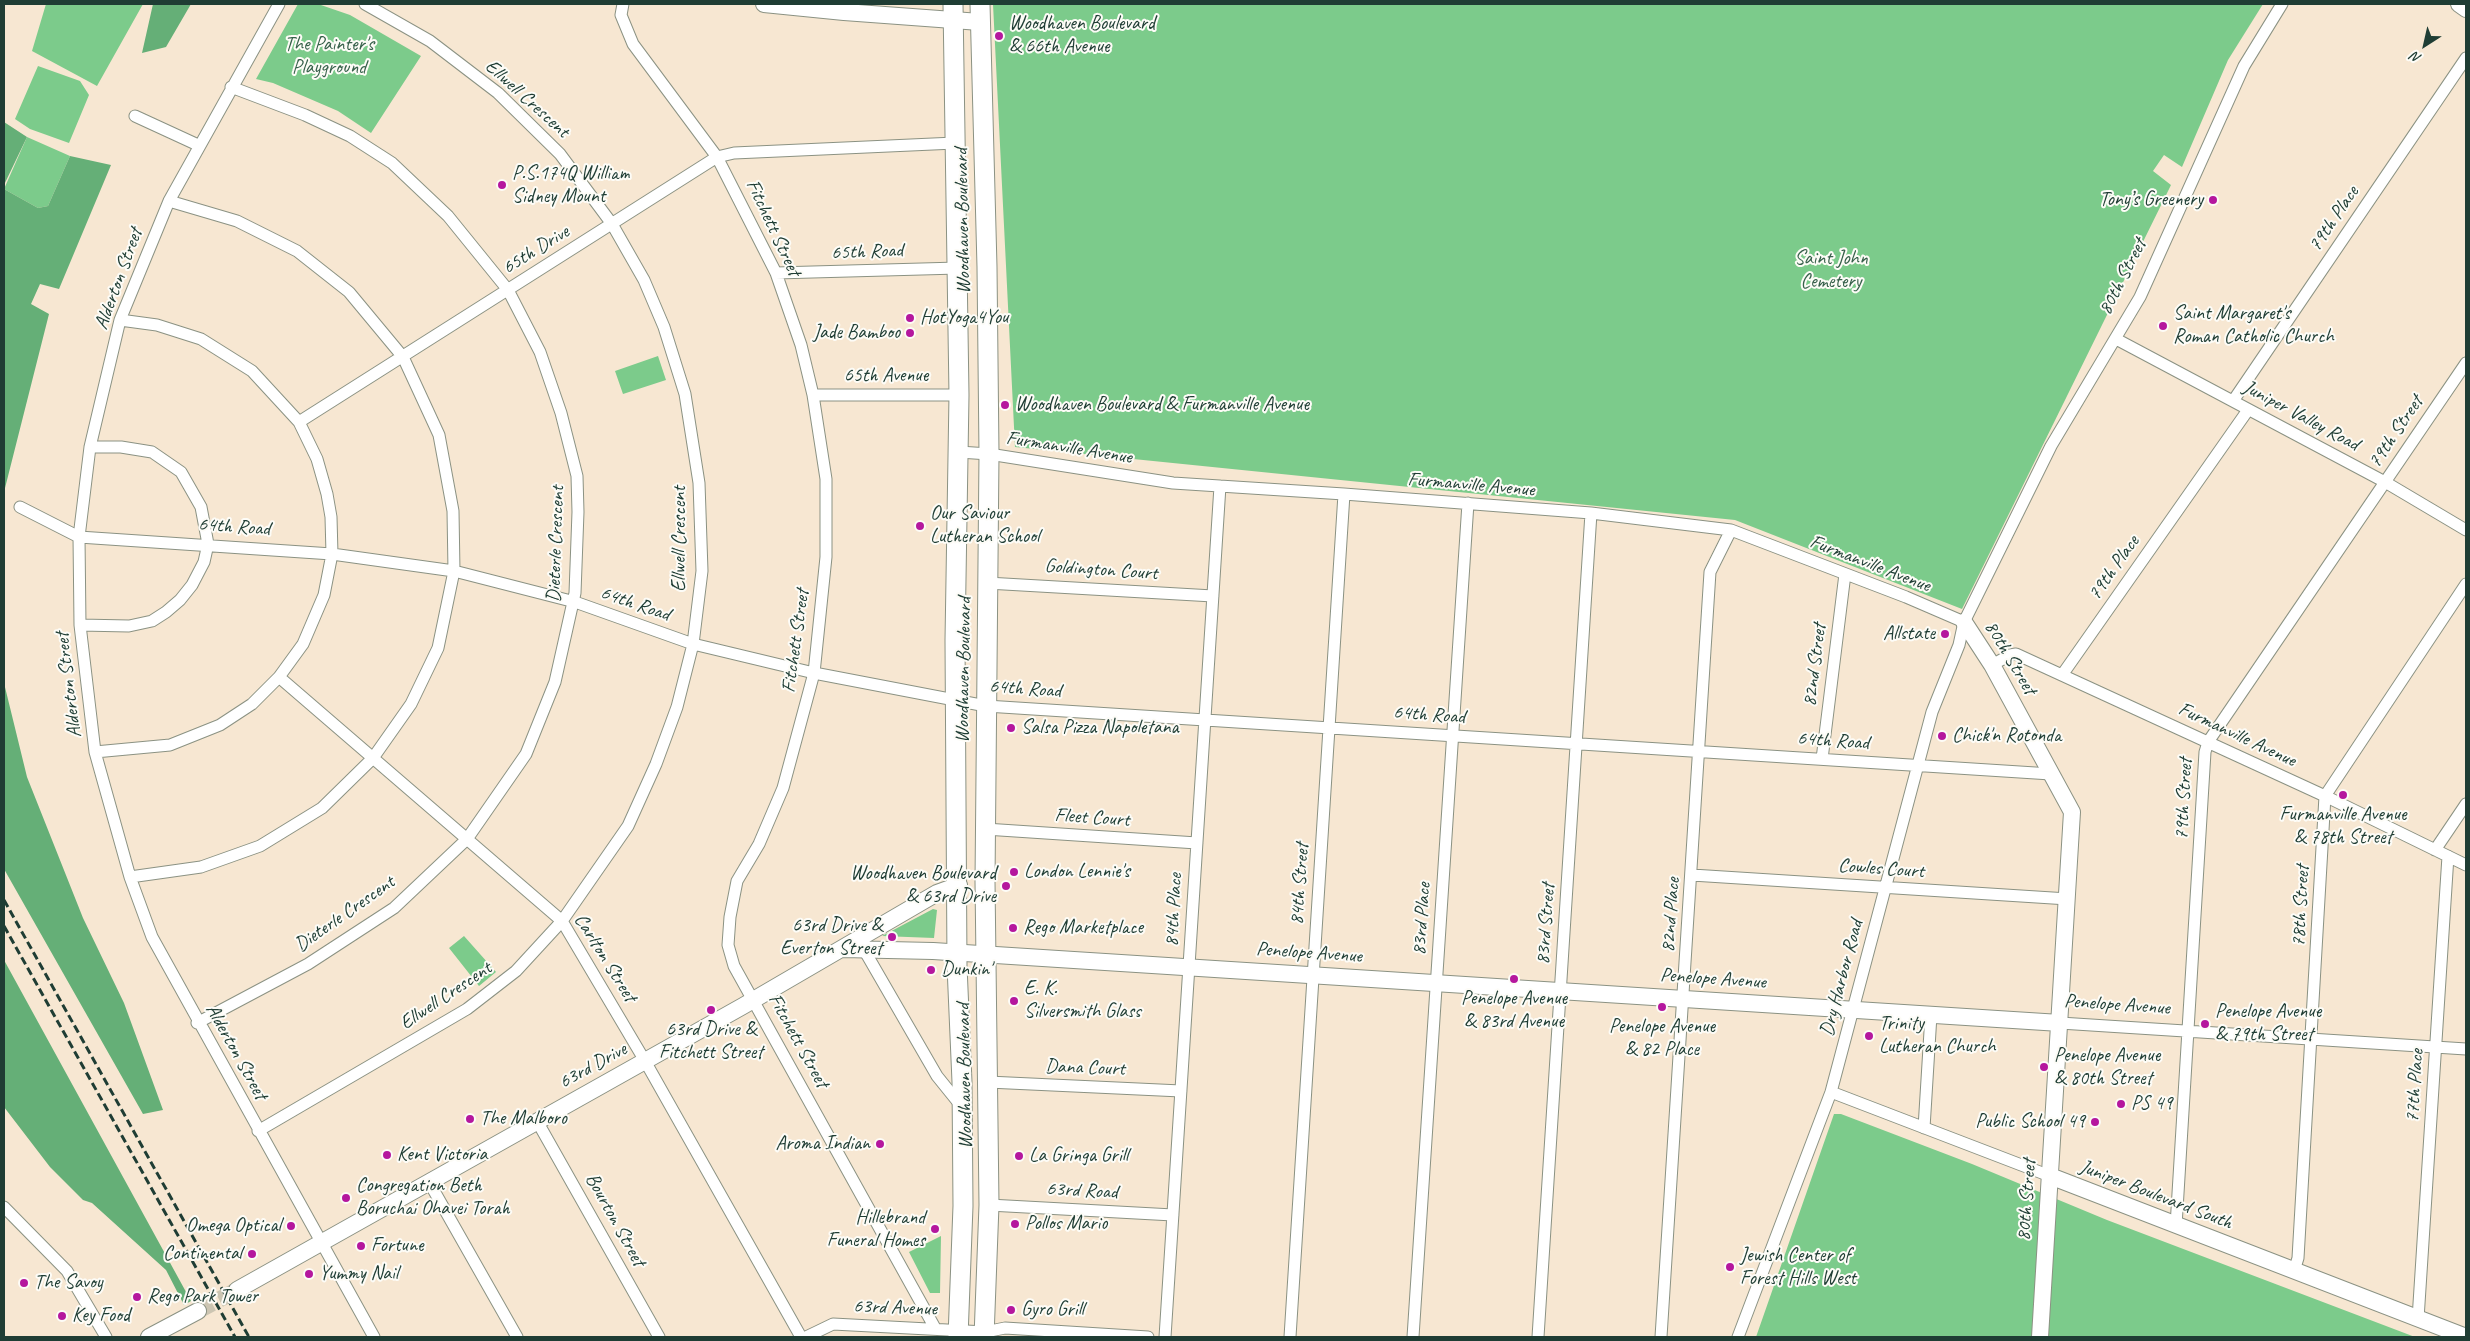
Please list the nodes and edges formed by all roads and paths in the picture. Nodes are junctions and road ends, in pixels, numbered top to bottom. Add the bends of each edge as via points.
1 (279, 4) edge
2 (364, 4) edge
3 (623, 4) edge
4 (764, 4) edge
5 (2282, 4) edge
6 (2459, 4) edge
7 (2466, 8) edge
8 (954, 12) edge
9 (980, 13) edge
10 (2466, 58) edge
11 (231, 87) junction
12 (135, 116) dead end
13 (955, 143) junction
14 (198, 145) junction
15 (717, 157) junction
16 (169, 202) junction
17 (612, 224) junction
18 (958, 268) junction
19 (776, 273) junction
20 (508, 290) junction
21 (120, 320) junction
22 (2116, 339) junction
23 (403, 357) junction
24 (2466, 363) edge
25 (813, 395) junction
26 (959, 395) junction
27 (2233, 401) junction
28 (2248, 410) junction
29 (299, 422) junction
30 (90, 447) junction
31 (959, 452) junction
32 (988, 454) junction
33 (2385, 482) junction
34 (1220, 486) junction
35 (1344, 494) junction
36 (1468, 503) junction
37 (20, 507) dead end
38 (1591, 513) junction
39 (1731, 530) junction
40 (2466, 530) edge
41 (79, 537) junction
42 (208, 544) junction
43 (332, 554) junction
44 (454, 571) junction
45 (1845, 574) junction
46 (987, 583) junction
47 (2466, 584) edge
48 (1213, 596) junction
49 (575, 602) junction
50 (1964, 622) junction
51 (80, 625) junction
52 (693, 644) junction
53 (1992, 665) junction
54 (814, 673) junction
55 (2062, 675) junction
56 (279, 677) junction
57 (956, 701) junction
58 (986, 706) junction
59 (1205, 719) junction
60 (1328, 728) junction
61 (1452, 735) junction
62 (2208, 742) junction
63 (1576, 743) junction
64 (95, 752) junction
65 (1700, 752) junction
66 (373, 758) junction
67 (1822, 759) junction
68 (1918, 766) junction
69 (2052, 774) junction
70 (2326, 796) junction
71 (2466, 804) edge
72 (985, 829) junction
73 (467, 839) junction
74 (1197, 843) junction
75 (2435, 850) junction
76 (2448, 856) junction
77 (2466, 864) edge
78 (1692, 875) junction
79 (130, 877) junction
80 (958, 885) junction
81 (1886, 888) junction
82 (2068, 899) junction
83 (562, 921) junction
84 (863, 948) junction
85 (843, 949) junction
86 (957, 953) junction
87 (986, 956) junction
88 (1189, 967) junction
89 (1313, 975) junction
90 (1436, 983) junction
91 (1560, 991) junction
92 (1684, 999) junction
93 (753, 1000) junction
94 (1854, 1010) junction
95 (1931, 1015) junction
96 (198, 1022) junction
97 (2060, 1023) junction
98 (2188, 1031) junction
99 (2312, 1039) junction
100 (2436, 1047) junction
101 (2466, 1049) edge
102 (645, 1060) junction
103 (988, 1082) junction
104 (1181, 1091) junction
105 (1831, 1092) junction
106 (962, 1107) junction
107 (538, 1121) junction
108 (1924, 1128) junction
109 (258, 1131) junction
110 (2050, 1176) junction
111 (429, 1182) junction
112 (989, 1205) junction
113 (4, 1207) edge
114 (1173, 1215) junction
115 (2176, 1226) junction
116 (322, 1243) junction
117 (2294, 1271) junction
118 (237, 1290) tunnel mouth
119 (198, 1311) tunnel mouth
120 (2418, 1319) junction
121 (935, 1328) junction
122 (958, 1333) edge
123 (990, 1335) edge
124 (106, 1337) edge
125 (149, 1337) edge
126 (374, 1337) edge
127 (517, 1337) edge
128 (659, 1337) edge
129 (801, 1337) edge
130 (806, 1337) edge
131 (1148, 1337) edge
132 (1165, 1337) edge
133 (1290, 1337) edge
134 (1413, 1337) edge
135 (1538, 1337) edge
136 (1662, 1337) edge
137 (1738, 1337) edge
138 (2040, 1337) edge
139 (2466, 1337) edge

1 - 11 street, Alderton Street
2 - 17 street, Ellwell Crescent via 430,41 498,93 560,154
3 - 15 street, Fitchett Street via 621,15 633,44
4 - 8 street
5 - 22 street, 80th Street via 2244,66 2140,297
6 - 7 street
8 - 9 street
8 - 13 main road, Woodhaven Boulevard
9 - 32 main road, Woodhaven Boulevard
10 - 27 street, 79th Place
11 - 14 street, Alderton Street
11 - 20 street, Dieterle Crescent via 350,136 392,164 448,216
12 - 14 street
13 - 15 street, 65th Drive via 734,153
13 - 18 main road, Woodhaven Boulevard
14 - 16 street, Alderton Street
15 - 17 street, 65th Drive
15 - 19 street, Fitchett Street
16 - 21 street, Alderton Street
16 - 23 street via 238,221 297,252 349,292
17 - 20 street, 65th Drive
17 - 52 street, Ellwell Crescent via 644,280 664,328 685,394 700,493 702,571
18 - 19 street, 65th Road
18 - 26 main road, Woodhaven Boulevard
19 - 25 street, Fitchett Street via 801,345
20 - 23 street, 65th Drive
20 - 49 street, Dieterle Crescent via 540,352 561,413 577,476
21 - 29 street via 156,325 201,339 252,371
21 - 30 street, Alderton Street
22 - 27 street, Juniper Valley Road
22 - 50 street, 80th Street via 2051,446
23 - 29 street, 65th Drive
23 - 44 street via 439,435 453,512
24 - 33 street, 79th Street
25 - 26 street, 65th Avenue
25 - 54 street, Fitchett Street via 826,479 826,557
26 - 31 main road, Woodhaven Boulevard
27 - 28 street, Juniper Valley Road
28 - 33 street, Juniper Valley Road
28 - 55 street, 79th Place
29 - 43 street via 317,459 327,494
30 - 41 street, Alderton Street
30 - 42 street via 152,452 181,472 201,507
31 - 32 street, Furmanville Avenue
31 - 57 main road, Woodhaven Boulevard
32 - 34 street, Furmanville Avenue via 1173,483
32 - 46 main road, Woodhaven Boulevard
33 - 40 street, Juniper Valley Road
33 - 62 street, 79th Street
34 - 35 street, Furmanville Avenue
34 - 48 street, 84th Place
35 - 36 street, Furmanville Avenue
35 - 60 street, 84th Street
36 - 38 street, Furmanville Avenue
36 - 61 street, 83rd Place
37 - 41 street, 64th Road
38 - 39 street, Furmanville Avenue
38 - 63 street, 83rd Street
39 - 45 street, Furmanville Avenue
39 - 65 street, 82nd Place via 1710,572
41 - 42 street, 64th Road
41 - 51 street, Alderton Street
42 - 43 street, 64th Road
42 - 51 street via 204,562 192,585 159,617 129,626
43 - 44 street, 64th Road
43 - 56 street via 324,594 304,644
44 - 49 street, 64th Road
44 - 66 street via 438,648 411,704
45 - 50 street, Furmanville Avenue
45 - 67 street, 82nd Street
46 - 48 street, Goldington Court
46 - 58 main road, Woodhaven Boulevard
47 - 70 street
48 - 59 street, 84th Place
49 - 52 street, 64th Road
49 - 73 street, Dieterle Crescent via 555,682 526,754
50 - 53 street, 80th Street
50 - 68 street, Dry Harbor Road via 1959,645 1932,712
51 - 64 street, Alderton Street
52 - 54 street, 64th Road
52 - 83 street, Ellwell Crescent via 674,716 628,826
53 - 55 street, Furmanville Avenue via 2016,654
53 - 69 street, 80th Street
54 - 57 street, 64th Road
54 - 93 street, Fitchett Street via 783,788 759,844 738,881 730,917 728,945 734,966
55 - 62 street, Furmanville Avenue
56 - 64 street via 252,704 220,725 170,745
56 - 66 street, Carlton Street
57 - 58 street, 64th Road
57 - 80 main road, Woodhaven Boulevard
58 - 59 street, 64th Road
58 - 72 main road, Woodhaven Boulevard
59 - 60 street, 64th Road
59 - 74 street, 84th Place
60 - 61 street, 64th Road
60 - 89 street, 84th Street
61 - 63 street, 64th Road
61 - 90 street, 83rd Place
62 - 70 street, Furmanville Avenue
62 - 98 street, 79th Street
63 - 65 street, 64th Road
63 - 91 street, 83rd Street
64 - 79 street, Alderton Street
65 - 67 street, 64th Road
65 - 78 street, 82nd Place
66 - 73 street, Carlton Street
66 - 79 street via 322,808 260,846 201,867
67 - 68 street, 64th Road
68 - 69 street, 64th Road
68 - 81 street, Dry Harbor Road
69 - 82 street, 80th Street via 2072,812
70 - 75 street, Furmanville Avenue
70 - 99 street, 78th Street
71 - 75 street
72 - 74 street, Fleet Court
72 - 87 main road, Woodhaven Boulevard
73 - 83 street, Carlton Street
73 - 96 street, Dieterle Crescent via 394,908 308,964
74 - 88 street, 84th Place
75 - 76 street, Furmanville Avenue
76 - 77 street, Furmanville Avenue
76 - 100 street, 77th Place
78 - 81 street, Cowles Court
78 - 92 street, 82nd Place
79 - 96 street, Alderton Street via 152,937
80 - 85 street via 938,893
80 - 86 main road, Woodhaven Boulevard
81 - 82 street, Cowles Court
81 - 94 street, Dry Harbor Road
82 - 97 street, 80th Street
83 - 102 street, Carlton Street
83 - 109 street, Ellwell Crescent via 516,971 467,1009
84 - 85 street, 63rd Drive
84 - 86 street, 63rd Drive
84 - 106 street via 937,1076
85 - 93 street, 63rd Drive
86 - 87 street, Penelope Avenue
86 - 106 main road, Woodhaven Boulevard
87 - 88 street, Penelope Avenue
87 - 103 main road, Woodhaven Boulevard
88 - 89 street, Penelope Avenue
88 - 104 street, 84th Place
89 - 90 street, Penelope Avenue
89 - 133 street, 84th Street
90 - 91 street, Penelope Avenue
90 - 134 street, 83rd Place
91 - 92 street, Penelope Avenue
91 - 135 street, 83rd Street
92 - 94 street, Penelope Avenue
92 - 136 street, 82nd Place
93 - 102 street, 63rd Drive
93 - 121 street, Fitchett Street
94 - 95 street, Penelope Avenue
94 - 105 street, Dry Harbor Road
95 - 97 street, Penelope Avenue
95 - 108 street
96 - 109 street, Alderton Street
97 - 98 street, Penelope Avenue
97 - 110 street, 80th Street
98 - 99 street, Penelope Avenue
98 - 115 street, 79th Street
99 - 100 street, Penelope Avenue
99 - 117 street, 78th Street via 2298,1258
100 - 101 street, Penelope Avenue
100 - 120 street, 77th Place
102 - 107 street, 63rd Drive
102 - 129 street, Carlton Street
103 - 104 street, Dana Court
103 - 112 main road, Woodhaven Boulevard
104 - 114 street, 84th Place
105 - 108 street, Juniper Boulevard South
105 - 137 street, Dry Harbor Road
106 - 122 main road, Woodhaven Boulevard via 963,1206
107 - 111 street, 63rd Drive
107 - 128 street, Bourton Street
108 - 110 street, Juniper Boulevard South
109 - 116 street, Alderton Street
110 - 115 street, Juniper Boulevard South
110 - 138 street, 80th Street
111 - 116 street, 63rd Drive
111 - 127 street
112 - 114 street, 63rd Road
112 - 123 main road, Woodhaven Boulevard
113 - 124 street via 67,1271
114 - 132 street, 84th Place
115 - 117 street, Juniper Boulevard South
116 - 118 street, 63rd Drive
116 - 126 street, Alderton Street
117 - 120 street, Juniper Boulevard South
119 - 125 street
120 - 139 street, Juniper Boulevard South
121 - 122 street, 63rd Avenue
121 - 130 street, 63rd Avenue via 833,1324
122 - 123 street, 63rd Avenue
123 - 131 street, 63rd Avenue via 1005,1328

